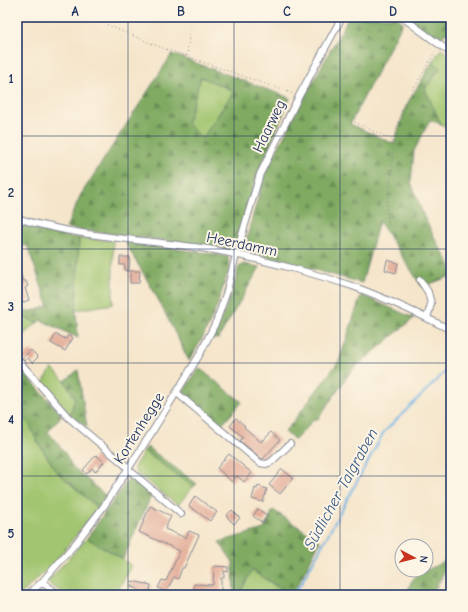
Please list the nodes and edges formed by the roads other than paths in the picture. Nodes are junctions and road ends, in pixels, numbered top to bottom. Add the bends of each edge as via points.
1 (342, 17) edge
2 (402, 17) edge
3 (451, 53) edge
4 (17, 218) edge
5 (236, 255) junction
6 (420, 280) road end
7 (427, 318) junction
8 (451, 330) edge
9 (17, 359) edge
10 (177, 393) junction
11 (290, 444) dead end
12 (128, 470) junction
13 (181, 514) dead end
14 (42, 582) junction
15 (28, 595) edge
16 (59, 595) edge

1 - 5 street, Haarweg via 298,96 260,174
2 - 3 street
4 - 5 street, Heerdamm via 72,232
5 - 7 street, Heerdamm via 264,260 334,280 384,298
5 - 10 street, Kortenhegge via 216,322
6 - 7 street via 428,292 431,304
7 - 8 street, Heerdamm
9 - 12 street via 68,417
10 - 11 street via 260,463 271,462
10 - 12 street, Kortenhegge
12 - 13 street
12 - 14 street, Kortenhegge via 104,506
14 - 15 street, Kortenhegge
14 - 16 street

